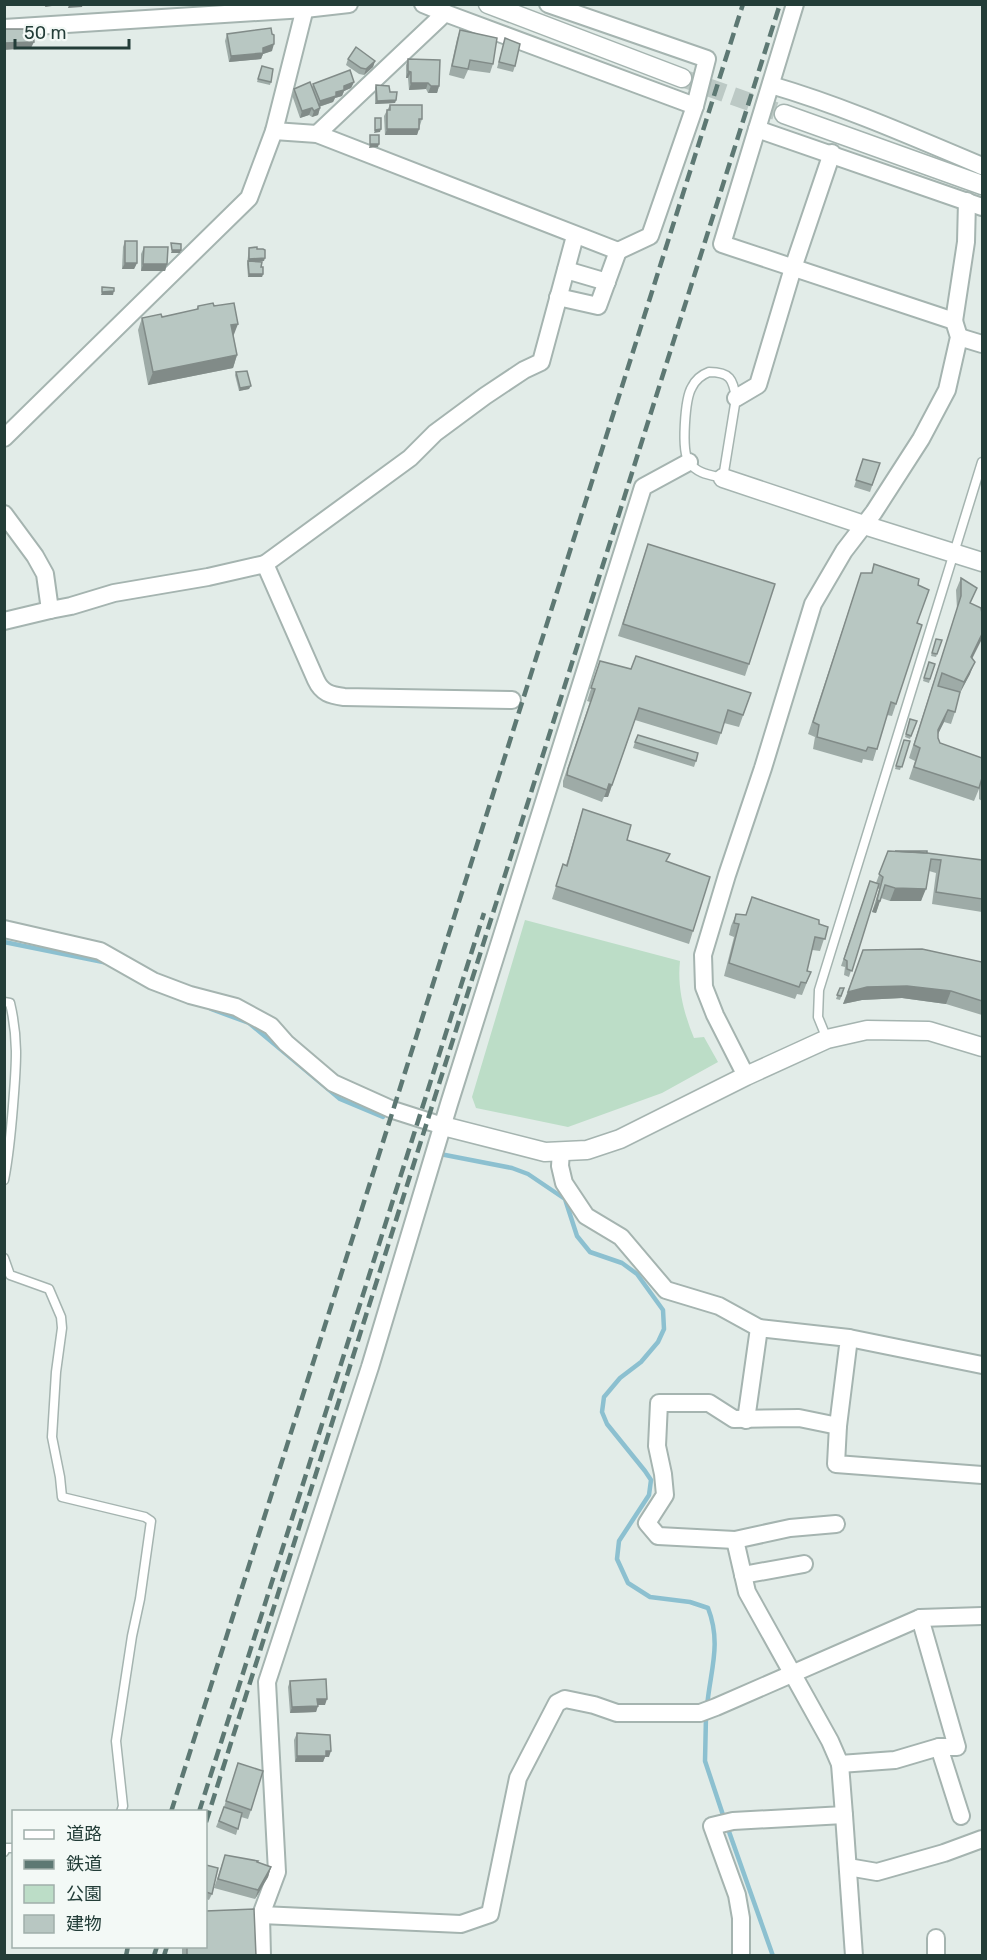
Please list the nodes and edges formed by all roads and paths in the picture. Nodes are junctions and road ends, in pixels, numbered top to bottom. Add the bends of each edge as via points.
1 (349, 4) edge
2 (423, 4) edge
3 (488, 4) edge
4 (548, 4) edge
5 (795, 4) edge
6 (306, 7) edge
7 (445, 13) junction
8 (4, 28) edge
9 (682, 78) tunnel mouth
10 (771, 85) junction
11 (695, 105) junction
12 (784, 114) tunnel mouth
13 (757, 129) junction
14 (274, 131) junction
15 (317, 134) junction
16 (832, 153) junction
17 (982, 166) edge
18 (982, 185) edge
19 (975, 204) edge
20 (575, 236) junction
21 (618, 251) junction
22 (793, 268) junction
23 (566, 270) junction
24 (607, 282) junction
25 (558, 297) junction
26 (957, 329) junction
27 (982, 344) edge
28 (736, 398) junction
29 (4, 438) edge
30 (689, 462) junction
31 (982, 462) edge
32 (723, 478) junction
33 (4, 514) edge
34 (864, 525) junction
35 (953, 553) junction
36 (982, 562) edge
37 (265, 564) junction
38 (50, 609) junction
39 (4, 621) edge
40 (512, 700) dead end
41 (4, 929) edge
42 (4, 1002) edge
43 (827, 1039) junction
44 (982, 1047) edge
45 (746, 1076) junction
46 (443, 1126) junction
47 (561, 1151) junction
48 (4, 1180) edge
49 (4, 1258) edge
50 (759, 1328) junction
51 (849, 1338) junction
52 (982, 1365) edge
53 (746, 1420) junction
54 (838, 1426) junction
55 (982, 1475) edge
56 (836, 1524) dead end
57 (735, 1540) junction
58 (804, 1564) dead end
59 (743, 1575) junction
60 (982, 1616) edge
61 (920, 1618) junction
62 (794, 1674) junction
63 (939, 1747) junction
64 (840, 1764) junction
65 (122, 1810) edge
66 (844, 1815) junction
67 (960, 1816) dead end
68 (982, 1839) edge
69 (848, 1867) junction
70 (261, 1915) junction
71 (936, 1938) dead end
72 (262, 1956) edge
73 (741, 1956) edge
74 (854, 1956) edge
75 (936, 1956) edge

1 - 6 street
2 - 7 street
3 - 9 street
4 - 11 street via 707,59
5 - 10 street
6 - 8 street
6 - 14 street
7 - 11 street
7 - 15 street
10 - 13 street
10 - 17 street via 861,115
11 - 21 street via 650,236
12 - 18 street
13 - 16 street
13 - 22 street via 722,244
14 - 15 street
14 - 29 street via 249,198
15 - 20 street
16 - 19 street
16 - 22 street
19 - 26 street via 966,242
20 - 21 street
20 - 23 street
21 - 24 street
22 - 26 street
22 - 28 street via 758,385
23 - 24 street
23 - 25 street
24 - 25 street via 598,306
25 - 37 street via 541,362 485,396 435,433 410,458
26 - 27 street
26 - 34 street via 947,390 915,448
28 - 30 lane via 729,376 720,372 700,375 690,389 687,410
28 - 32 lane
30 - 32 lane via 702,473
30 - 46 street via 643,487
31 - 35 lane
32 - 34 street
33 - 38 street via 45,574
34 - 35 street
34 - 45 street via 844,550 813,604 703,955 704,987
35 - 36 street
35 - 43 lane via 819,990 818,1017
37 - 38 street
37 - 40 street via 315,680 326,693 344,697
38 - 39 street
41 - 46 street via 100,951 153,981 236,1007 271,1026 333,1083 393,1110
42 - 48 lane via 10,1003 18,1052
43 - 44 street via 867,1030 929,1031
43 - 45 street
45 - 47 street via 620,1139 587,1150
46 - 47 street via 545,1152
46 - 70 street via 370,1367 267,1682 277,1872
47 - 50 street via 564,1183 586,1216 621,1237 666,1290 720,1306
49 - 65 lane via 10,1275 49,1289 61,1317 52,1437 62,1497 151,1521 116,1741
50 - 51 street
50 - 53 street
51 - 52 street
51 - 54 street
53 - 54 street via 799,1418
53 - 57 street via 734,1419 709,1403 659,1403 657,1446 665,1495 647,1523 657,1536
54 - 55 street via 836,1464
56 - 57 street via 790,1528
57 - 59 street
58 - 59 street
59 - 62 street via 747,1592
60 - 61 street
61 - 62 street
61 - 63 street via 957,1747
62 - 64 street
62 - 70 street via 708,1710 617,1713 565,1699 557,1703 518,1778 490,1914 461,1924
63 - 64 street via 895,1760
63 - 67 street
64 - 66 street
66 - 69 street
66 - 73 street via 733,1821 712,1826 737,1895
68 - 69 street via 877,1872
69 - 74 street
70 - 72 street
71 - 75 street

